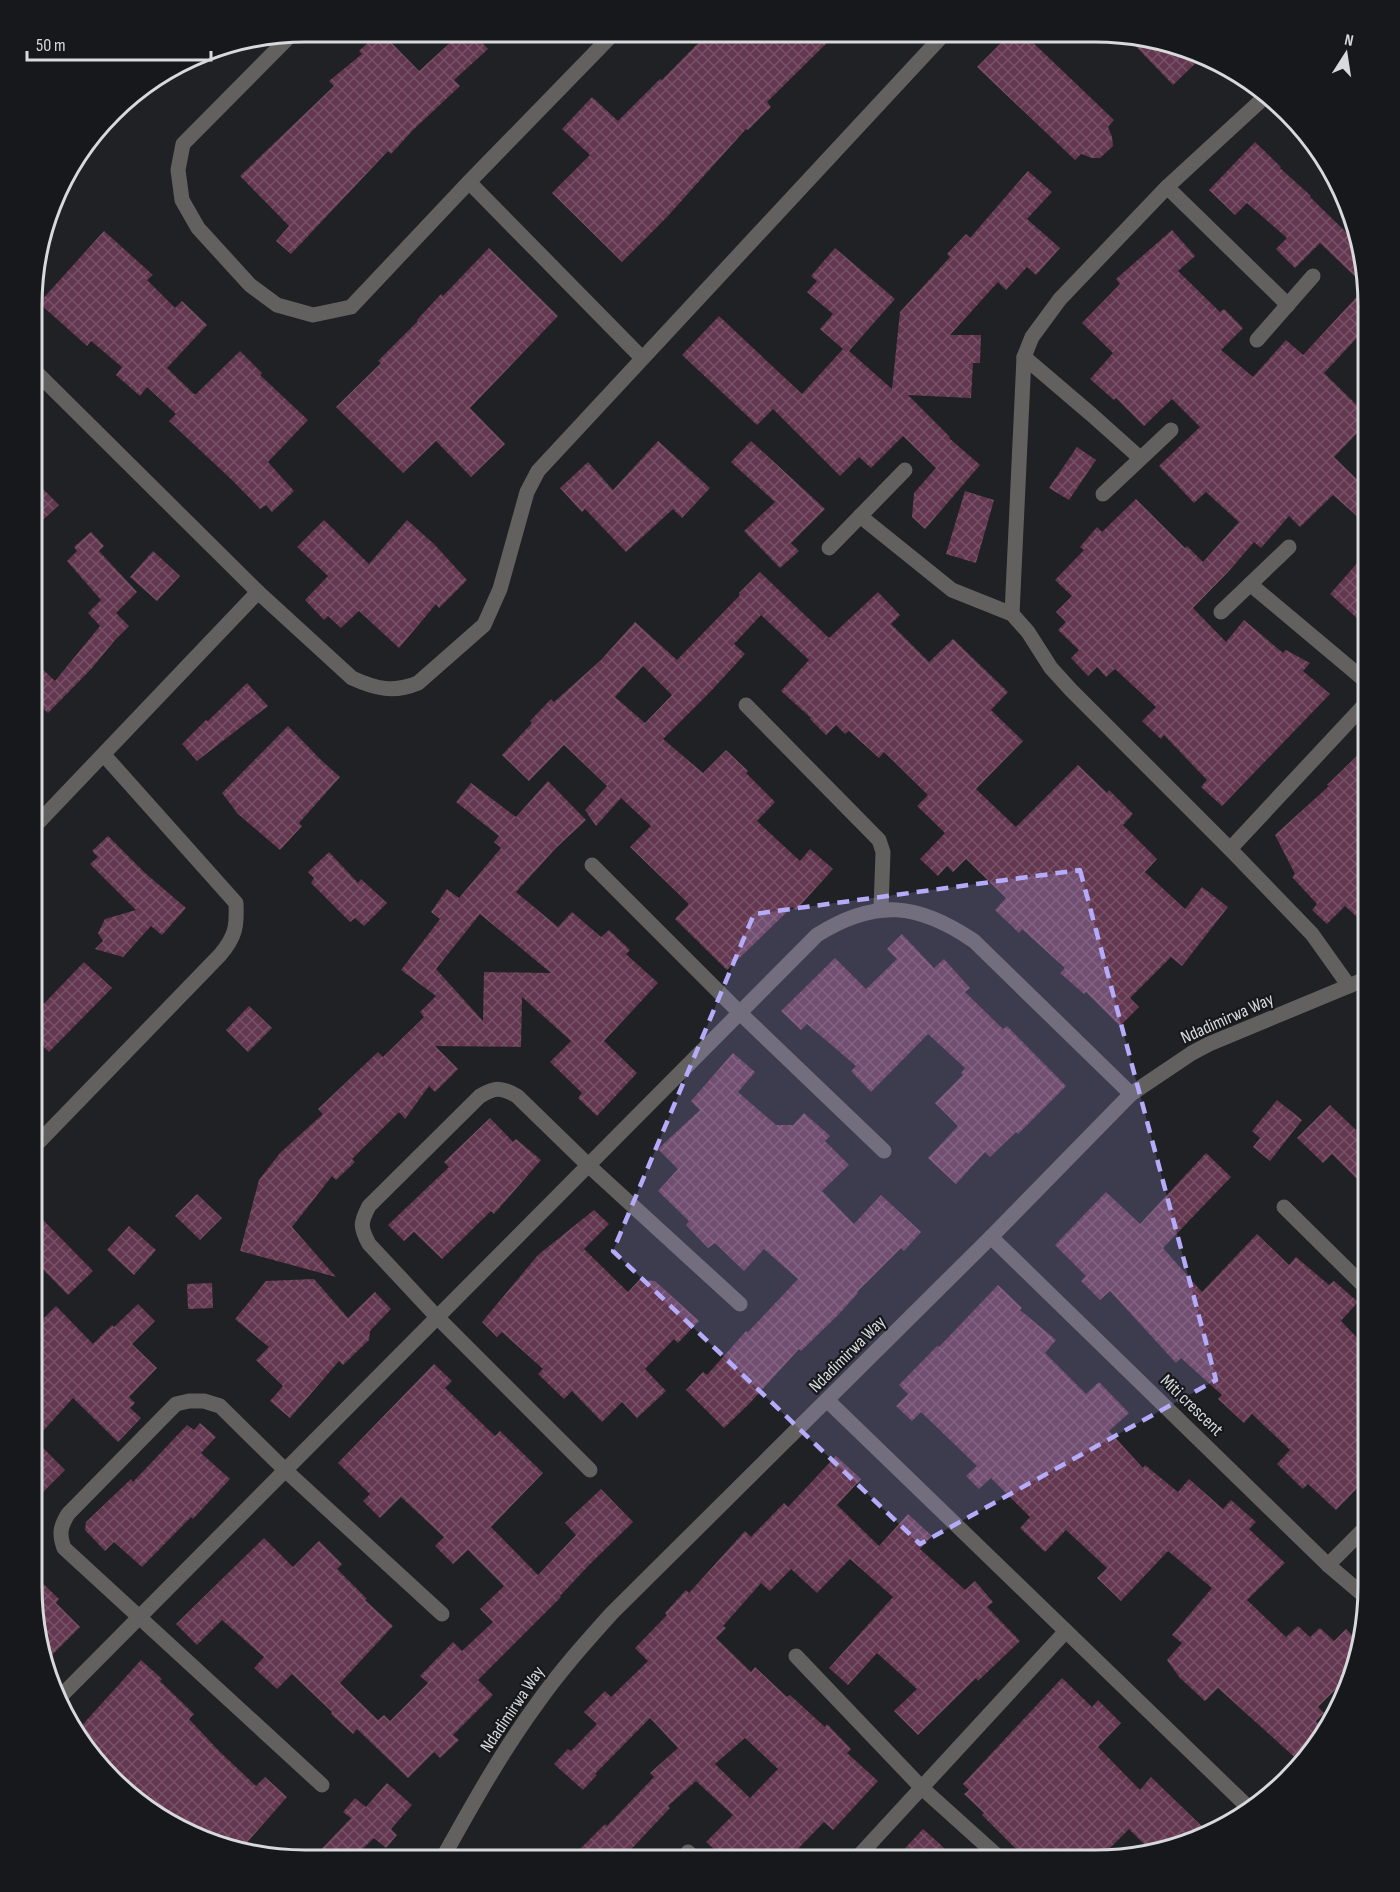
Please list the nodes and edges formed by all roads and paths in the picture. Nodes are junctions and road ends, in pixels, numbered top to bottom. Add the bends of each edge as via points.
1 (605, 42) edge
2 (937, 42) edge
3 (283, 43) edge
4 (1261, 101) edge
5 (469, 182) junction
6 (1167, 187) junction
7 (1313, 276) dead end
8 (1288, 305) junction
9 (1257, 340) dead end
10 (1024, 357) junction
11 (642, 358) junction
12 (42, 378) edge
13 (1170, 430) dead end
14 (1140, 458) junction
15 (905, 470) dead end
16 (1103, 494) dead end
17 (861, 516) junction
18 (1289, 547) dead end
19 (829, 548) dead end
20 (1250, 584) junction
21 (258, 592) junction
22 (1221, 612) dead end
23 (1012, 614) junction
24 (1358, 675) edge
25 (746, 705) dead end
26 (1358, 712) edge
27 (104, 755) junction
28 (42, 819) edge
29 (1230, 849) junction
30 (592, 865) dead end
31 (881, 909) junction
32 (1358, 982) edge
33 (1349, 986) junction
34 (740, 1012) junction
35 (1131, 1094) junction
36 (42, 1139) edge
37 (884, 1151) dead end
38 (588, 1165) junction
39 (1284, 1207) dead end
40 (991, 1237) junction
41 (1358, 1280) edge
42 (740, 1304) dead end
43 (437, 1317) junction
44 (828, 1401) junction
45 (285, 1470) junction
46 (590, 1470) dead end
47 (1358, 1535) edge
48 (1328, 1565) junction
49 (1358, 1590) edge
50 (442, 1614) dead end
51 (140, 1617) junction
52 (1066, 1631) junction
53 (796, 1656) dead end
54 (65, 1693) edge
55 (322, 1785) dead end
56 (922, 1788) junction
57 (1244, 1804) edge
58 (447, 1850) edge
59 (864, 1850) edge
60 (991, 1850) edge

1 - 5 street
2 - 11 street
3 - 5 street via 183,144 178,170 182,200 198,228 250,285 277,305 313,315 351,307
4 - 6 street
5 - 11 street
6 - 8 street
6 - 10 street via 1060,298 1032,337
7 - 8 street
8 - 9 street
10 - 14 street
10 - 23 street
11 - 21 street via 538,471 527,492 500,589 484,625 418,683 389,689 371,687 352,678
12 - 21 street
13 - 14 street
14 - 16 street
15 - 17 street
17 - 19 street
17 - 23 street via 952,590
18 - 20 street
20 - 22 street
20 - 24 street
21 - 27 street
23 - 29 street via 1071,690
25 - 31 street via 879,840
26 - 29 street
27 - 28 street
27 - 36 street via 236,903 237,925 220,955
29 - 33 street via 1312,934
30 - 34 street
31 - 34 street via 833,925 817,935
31 - 35 street via 906,910 936,919 974,941
32 - 33 street, Ndadimirwa Way
33 - 35 street, Ndadimirwa Way via 1209,1044
34 - 37 street
34 - 38 street
35 - 40 street, Ndadimirwa Way
38 - 42 street
38 - 43 street
38 - 43 street via 517,1096 504,1089 491,1089 369,1206 362,1231 369,1244
39 - 41 street
40 - 44 street, Ndadimirwa Way
40 - 48 street, Miti crescent
43 - 45 street
43 - 46 street
44 - 52 street
44 - 58 street, Ndadimirwa Way via 612,1613 570,1660 534,1706
45 - 50 street
45 - 51 street
45 - 51 street via 220,1406 204,1401 176,1404 61,1524 64,1548
47 - 48 street
48 - 49 street, Miti crescent
51 - 54 street
51 - 55 street
52 - 56 street
52 - 57 street
53 - 56 street
56 - 59 street
56 - 60 street

